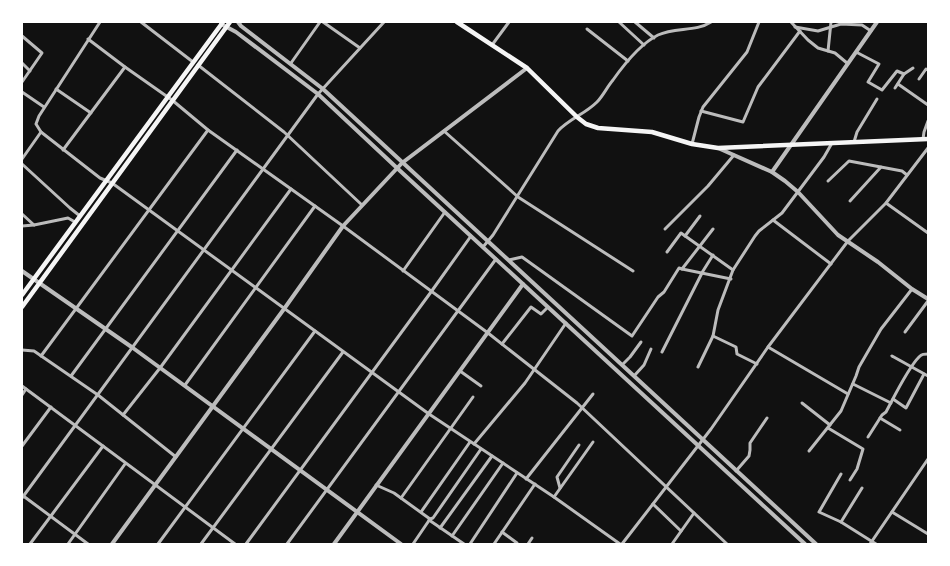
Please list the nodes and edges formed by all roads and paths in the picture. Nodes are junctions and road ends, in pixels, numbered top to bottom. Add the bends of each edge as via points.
1 (100, 22) edge
2 (141, 22) edge
3 (238, 22) edge
4 (320, 22) edge
5 (323, 22) edge
6 (384, 22) edge
7 (457, 22) edge
8 (509, 22) edge
9 (619, 22) edge
10 (635, 22) edge
11 (711, 22) edge
12 (759, 22) edge
13 (791, 22) edge
14 (831, 22) edge
15 (877, 22) edge
16 (221, 23) edge
17 (229, 24) edge
18 (796, 27) junction
19 (830, 27) junction
20 (587, 29) dead end
21 (800, 31) junction
22 (871, 31) junction
23 (22, 36) edge
24 (654, 38) junction
25 (88, 39) junction
26 (492, 45) junction
27 (644, 45) junction
28 (360, 48) junction
29 (828, 51) junction
30 (856, 52) junction
31 (628, 61) junction
32 (193, 62) junction
33 (22, 63) edge
34 (291, 63) junction
35 (847, 63) junction
36 (198, 65) junction
37 (125, 67) junction
38 (527, 68) junction
39 (913, 68) dead end
40 (928, 70) edge
41 (30, 71) junction
42 (904, 74) junction
43 (919, 79) dead end
44 (22, 82) edge
45 (898, 84) junction
46 (895, 88) dead end
47 (56, 89) junction
48 (323, 89) junction
49 (22, 92) edge
50 (318, 94) junction
51 (168, 97) junction
52 (877, 99) dead end
53 (172, 100) junction
54 (928, 105) edge
55 (44, 107) junction
56 (701, 111) junction
57 (91, 113) junction
58 (577, 117) junction
59 (928, 121) edge
60 (208, 130) junction
61 (444, 131) junction
62 (41, 132) junction
63 (288, 136) junction
64 (926, 139) edge
65 (854, 142) junction
66 (832, 143) junction
67 (692, 144) junction
68 (790, 145) junction
69 (718, 148) junction
70 (928, 148) edge
71 (63, 150) junction
72 (237, 150) junction
73 (734, 155) junction
74 (22, 159) edge
75 (402, 163) junction
76 (22, 164) edge
77 (881, 167) junction
78 (397, 168) junction
79 (264, 170) junction
80 (772, 172) junction
81 (907, 175) junction
82 (106, 181) junction
83 (828, 181) dead end
84 (112, 183) junction
85 (291, 189) junction
86 (798, 192) junction
87 (518, 197) junction
88 (850, 201) dead end
89 (886, 203) junction
90 (362, 205) junction
91 (315, 206) junction
92 (148, 210) junction
93 (445, 212) junction
94 (22, 214) edge
95 (80, 216) junction
96 (700, 216) dead end
97 (773, 220) junction
98 (75, 222) junction
99 (22, 226) edge
100 (34, 226) junction
101 (343, 226) junction
102 (713, 228) dead end
103 (665, 229) dead end
104 (178, 231) junction
105 (928, 233) edge
106 (471, 236) junction
107 (685, 236) junction
108 (488, 241) junction
109 (848, 242) junction
110 (700, 246) junction
111 (483, 247) junction
112 (204, 250) junction
113 (667, 252) dead end
114 (713, 255) junction
115 (496, 259) junction
116 (509, 260) junction
117 (831, 264) junction
118 (682, 269) junction
119 (231, 270) junction
120 (633, 270) dead end
121 (733, 270) junction
122 (22, 271) edge
123 (403, 271) junction
124 (702, 274) junction
125 (731, 278) junction
126 (33, 280) junction
127 (39, 284) junction
128 (523, 284) junction
129 (256, 288) junction
130 (912, 289) junction
131 (431, 292) junction
132 (22, 295) edge
133 (928, 300) edge
134 (22, 307) edge
135 (548, 307) junction
136 (76, 308) junction
137 (284, 309) junction
138 (458, 311) junction
139 (566, 323) junction
140 (581, 326) junction
141 (106, 329) junction
142 (315, 331) junction
143 (574, 331) junction
144 (905, 332) dead end
145 (488, 333) junction
146 (713, 336) junction
147 (641, 342) dead end
148 (502, 344) junction
149 (768, 347) junction
150 (133, 348) junction
151 (651, 349) dead end
152 (22, 350) edge
153 (343, 352) junction
154 (662, 352) dead end
155 (928, 354) edge
156 (41, 356) junction
157 (892, 356) dead end
158 (757, 364) junction
159 (622, 365) junction
160 (698, 367) dead end
161 (912, 367) junction
162 (160, 368) junction
163 (534, 369) junction
164 (460, 371) junction
165 (372, 373) junction
166 (924, 374) junction
167 (71, 376) junction
168 (634, 376) junction
169 (928, 376) edge
170 (853, 384) junction
171 (184, 385) junction
172 (22, 386) edge
173 (481, 386) dead end
174 (26, 389) junction
175 (398, 392) junction
176 (593, 394) dead end
177 (848, 394) junction
178 (22, 395) edge
179 (98, 395) junction
180 (473, 396) dead end
181 (892, 401) junction
182 (802, 403) dead end
183 (213, 406) junction
184 (51, 407) junction
185 (581, 408) junction
186 (429, 414) junction
187 (123, 415) junction
188 (767, 418) dead end
189 (880, 418) junction
190 (76, 426) junction
191 (829, 427) junction
192 (242, 428) junction
193 (451, 429) junction
194 (900, 430) dead end
195 (868, 437) dead end
196 (702, 439) junction
197 (470, 442) junction
198 (593, 442) dead end
199 (474, 444) junction
200 (580, 445) dead end
201 (698, 445) junction
202 (22, 446) edge
203 (103, 446) junction
204 (271, 448) junction
205 (481, 449) junction
206 (809, 451) dead end
207 (492, 456) junction
208 (176, 458) junction
209 (928, 459) edge
210 (503, 463) junction
211 (126, 464) junction
212 (300, 470) junction
213 (736, 470) junction
214 (517, 473) junction
215 (841, 474) dead end
216 (526, 478) junction
217 (850, 480) dead end
218 (535, 484) junction
219 (155, 486) junction
220 (376, 486) junction
221 (666, 487) junction
222 (560, 488) junction
223 (862, 488) dead end
224 (328, 490) junction
225 (22, 496) edge
226 (554, 497) junction
227 (401, 498) junction
228 (653, 504) junction
229 (184, 507) junction
230 (358, 511) junction
231 (421, 512) junction
232 (892, 512) junction
233 (694, 513) junction
234 (51, 516) junction
235 (430, 520) junction
236 (841, 522) junction
237 (212, 528) junction
238 (440, 528) junction
239 (681, 531) junction
240 (502, 532) junction
241 (75, 534) junction
242 (928, 534) edge
243 (452, 536) junction
244 (532, 538) dead end
245 (871, 543) edge
246 (30, 544) edge
247 (68, 544) edge
248 (88, 544) edge
249 (112, 544) edge
250 (158, 544) edge
251 (200, 544) edge
252 (234, 544) edge
253 (246, 544) edge
254 (287, 544) edge
255 (334, 544) edge
256 (401, 544) edge
257 (413, 544) edge
258 (464, 544) edge
259 (470, 544) edge
260 (494, 544) edge
261 (517, 544) edge
262 (528, 544) edge
263 (621, 544) edge
264 (672, 544) edge
265 (728, 544) edge
266 (805, 544) edge
267 (816, 544) edge
268 (876, 544) edge

1 - 25 street
2 - 32 street
3 - 34 street
4 - 34 street
5 - 28 street
6 - 28 street
7 - 26 main road
8 - 26 street
9 - 27 street
10 - 24 street
11 - 24 street via 704,26 667,32
12 - 56 street via 747,52
13 - 18 street
14 - 19 street
15 - 22 street
16 - 17 street
16 - 32 main road
17 - 36 main road
17 - 50 street
18 - 19 street via 818,31
18 - 21 street
19 - 22 street via 841,24 862,25
19 - 29 street
20 - 31 street
21 - 29 street via 818,48
21 - 56 street via 758,87 743,122
22 - 30 street
23 - 41 street via 42,53
24 - 27 street
25 - 37 street
25 - 47 street
26 - 38 main road
27 - 31 street
28 - 48 street
29 - 35 street via 835,53
30 - 35 street
30 - 42 street via 879,64 868,82 882,90 897,71
31 - 58 street via 598,101
32 - 51 main road
33 - 41 street
34 - 48 street
35 - 68 street
36 - 53 main road
36 - 63 street
37 - 51 street
37 - 57 street
38 - 58 main road
38 - 61 street
39 - 42 street
40 - 43 street via 926,69
41 - 44 street
42 - 45 street
45 - 46 street
45 - 54 street
47 - 55 street
47 - 57 street
48 - 50 street
48 - 75 street
49 - 55 street
50 - 63 street
50 - 78 street
51 - 53 street
51 - 82 main road
52 - 65 street via 857,132
53 - 60 street
53 - 84 main road
55 - 62 street via 36,124
56 - 67 street
57 - 71 street
58 - 67 main road via 586,124 598,128 652,132
58 - 87 street via 558,131
59 - 64 street via 924,132
60 - 72 street
60 - 92 street
61 - 75 street
61 - 87 street
62 - 71 street
62 - 74 street
63 - 79 street
63 - 90 street
64 - 65 main road
65 - 66 main road
66 - 68 main road
66 - 86 street
67 - 69 main road
68 - 69 main road
68 - 80 street
69 - 73 street
70 - 81 street
71 - 82 street
72 - 79 street
72 - 104 street
73 - 80 street
73 - 103 street via 708,186
75 - 78 street
75 - 108 street
76 - 95 street
77 - 81 street via 902,171
77 - 83 street via 849,161
77 - 88 street
78 - 90 street
78 - 93 street
79 - 85 street
79 - 112 street
80 - 86 street
81 - 89 street
82 - 84 street
82 - 95 main road
84 - 92 street
84 - 127 main road
85 - 91 street
85 - 119 street
86 - 97 street via 782,213
86 - 109 street via 838,235
87 - 108 street
87 - 120 street
89 - 105 street
89 - 109 street
90 - 101 street
91 - 101 street
91 - 129 street
92 - 104 street
92 - 136 street
93 - 106 street
93 - 123 street
94 - 100 street
95 - 98 main road
96 - 107 street
97 - 117 street
97 - 121 street via 755,236
98 - 100 street via 68,218
98 - 126 main road
99 - 100 street
101 - 123 street
101 - 137 street
102 - 110 street
104 - 112 street
104 - 141 street
106 - 111 street
106 - 131 street
107 - 110 street
107 - 113 street via 681,233
108 - 111 street
108 - 116 street
109 - 117 street
109 - 130 street
110 - 114 street
110 - 118 street
111 - 115 street
112 - 119 street
112 - 150 street
114 - 121 street
114 - 124 street
115 - 128 street
115 - 138 street
116 - 118 street via 522,257 632,336 658,297 680,268
116 - 140 street
117 - 149 street
118 - 124 street
119 - 129 street
119 - 162 street
121 - 125 street
122 - 126 street
123 - 131 street
124 - 125 street
124 - 154 street
125 - 146 street via 718,310
126 - 127 street
126 - 132 main road
127 - 134 main road
127 - 136 street
128 - 135 street
128 - 145 street
129 - 137 street
129 - 171 street
130 - 133 street
130 - 170 street via 881,329 859,367
131 - 138 street
131 - 165 street
133 - 144 street
135 - 139 street
135 - 148 street via 541,314 531,307
136 - 141 street
136 - 156 street
137 - 142 street
137 - 183 street
138 - 145 street
138 - 175 street
139 - 143 street
139 - 163 street
140 - 143 street
140 - 159 street
141 - 150 street
141 - 167 street
142 - 153 street
142 - 192 street
143 - 201 street
145 - 148 street
145 - 164 street
146 - 158 street via 736,347 737,354
146 - 160 street
147 - 159 street
148 - 163 street
149 - 158 street
149 - 177 street
150 - 162 street
150 - 179 street
151 - 168 street via 644,365
152 - 156 street
153 - 165 street
153 - 204 street
155 - 161 street via 921,356
156 - 167 street
157 - 161 street
158 - 196 street
159 - 168 street
161 - 166 street
161 - 181 street
162 - 171 street
162 - 187 street
163 - 185 street
163 - 199 street
164 - 173 street
164 - 186 street
165 - 175 street
165 - 212 street
166 - 169 street
166 - 181 street via 906,408
167 - 179 street
168 - 196 street
170 - 177 street
170 - 181 street
171 - 183 street
172 - 174 street
174 - 178 street
174 - 184 street
175 - 186 street
175 - 224 street
176 - 185 street
177 - 191 street
179 - 187 street
179 - 190 street
180 - 193 street
181 - 189 street
182 - 191 street
183 - 192 street
183 - 208 street
184 - 190 street
184 - 202 street
185 - 216 street
185 - 221 street
186 - 193 street
186 - 220 street
187 - 208 street
188 - 213 street via 750,443 748,456
189 - 194 street
189 - 195 street
190 - 203 street
190 - 225 street
191 - 206 street
191 - 217 street via 863,449 857,469
192 - 204 street
192 - 229 street
193 - 197 street
193 - 227 street
196 - 201 street
196 - 213 street
197 - 199 street
197 - 231 street
198 - 222 street
199 - 205 street
200 - 222 street via 557,477
201 - 221 street
201 - 266 street
203 - 211 street
203 - 234 street
204 - 212 street
204 - 237 street
205 - 207 street
205 - 235 street
207 - 210 street
207 - 238 street
208 - 219 street
209 - 232 street
210 - 214 street
210 - 243 street
211 - 219 street
211 - 241 street
212 - 224 street
212 - 253 street
213 - 267 street
214 - 216 street
214 - 259 street
215 - 236 street via 819,512
216 - 218 street
218 - 226 street
218 - 240 street
219 - 229 street
219 - 249 street
220 - 227 street
220 - 230 street
221 - 228 street
221 - 233 street
222 - 226 street
223 - 236 street
224 - 230 street
224 - 254 street
225 - 234 street
226 - 263 street
227 - 231 street
228 - 239 street
228 - 263 street
229 - 237 street
229 - 250 street
230 - 255 street
230 - 256 street
231 - 235 street
232 - 242 street
232 - 245 street
233 - 239 street
233 - 265 street
234 - 241 street
234 - 246 street
235 - 238 street
235 - 257 street
236 - 245 street
237 - 251 street
237 - 252 street
238 - 243 street
239 - 264 street
240 - 260 street
240 - 261 street
241 - 247 street
241 - 248 street
243 - 258 street
244 - 262 street
245 - 268 street

